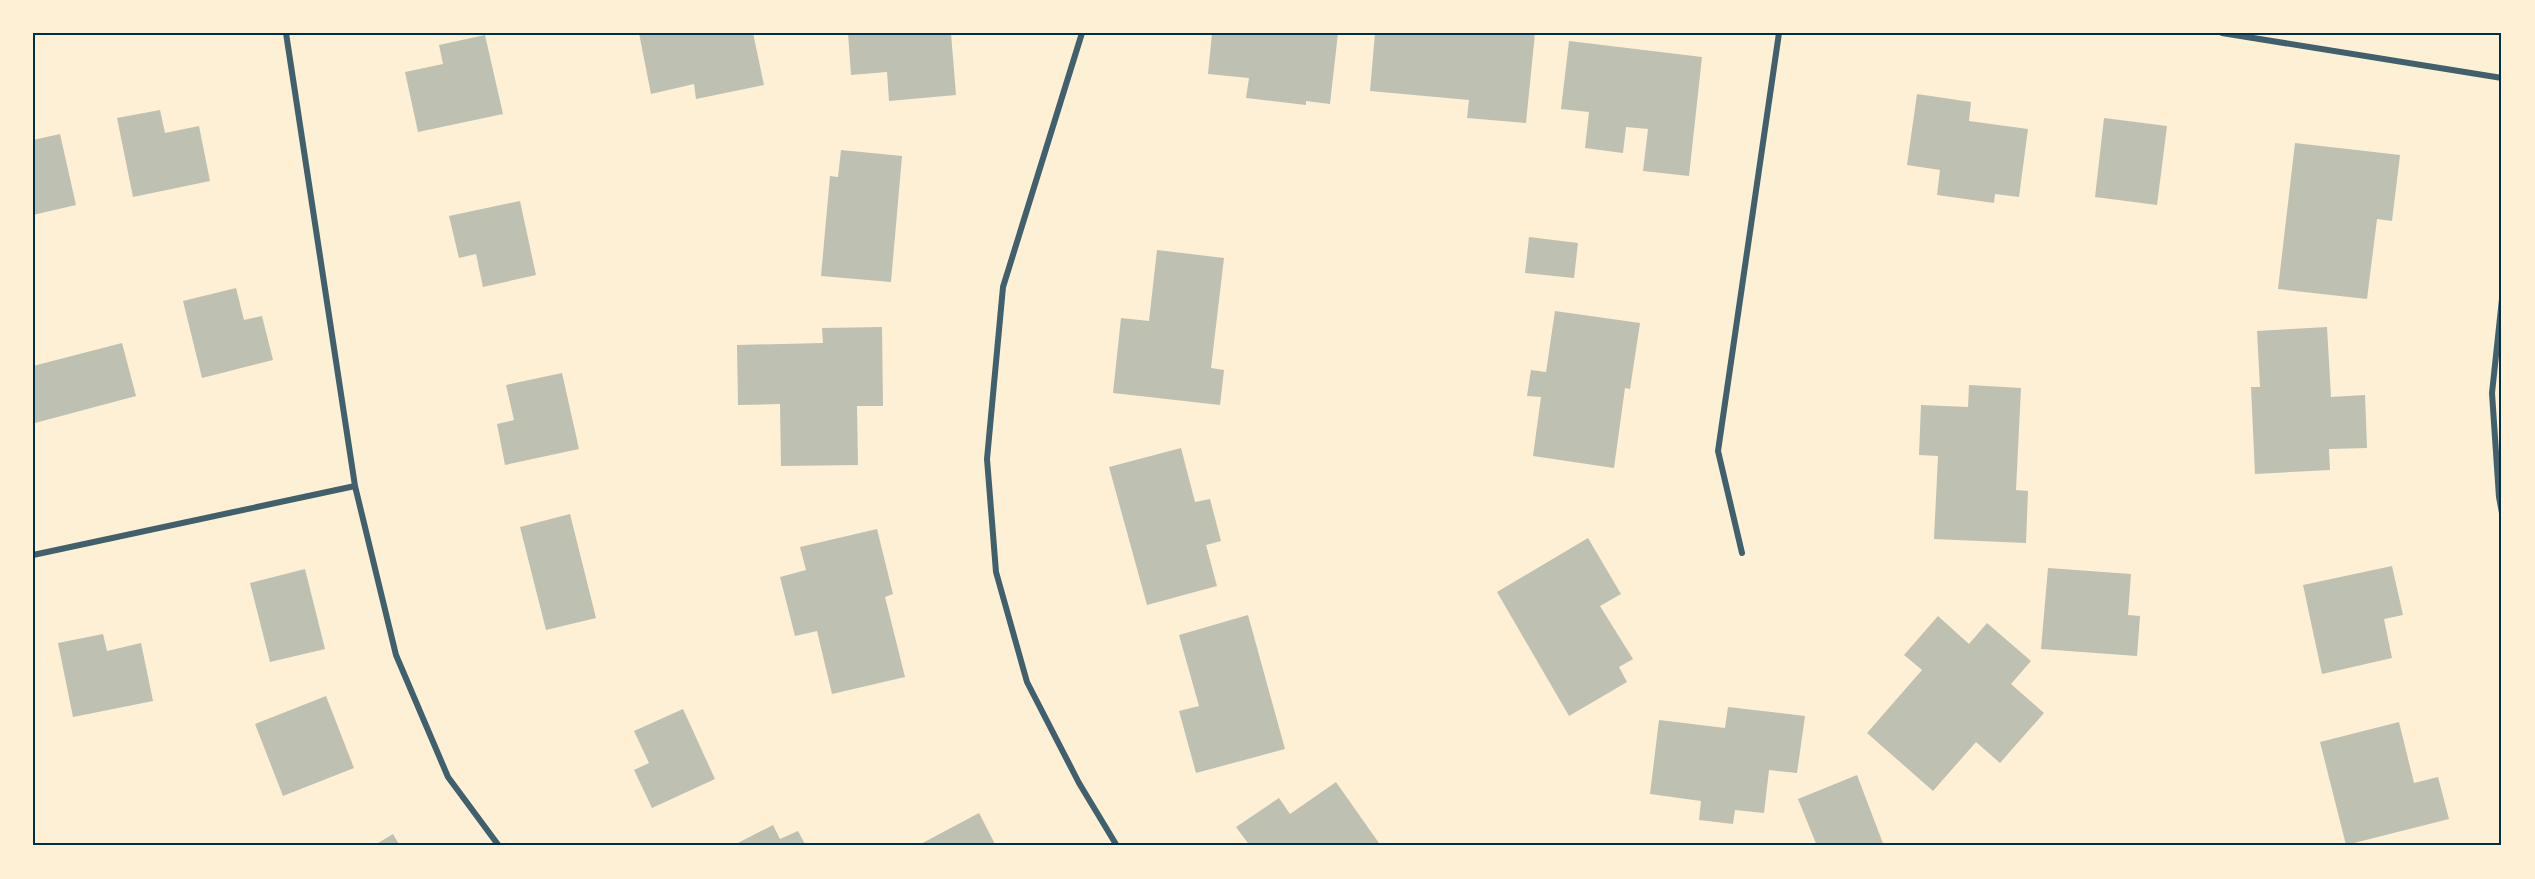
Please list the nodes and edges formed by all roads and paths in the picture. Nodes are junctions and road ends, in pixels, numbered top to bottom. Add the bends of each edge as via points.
1 (286, 33) edge
2 (1082, 33) edge
3 (1779, 33) edge
4 (2222, 33) edge
5 (2502, 78) edge
6 (2502, 299) edge
7 (355, 486) junction
8 (2502, 513) edge
9 (1742, 553) dead end
10 (33, 555) edge
11 (499, 846) edge
12 (1117, 846) edge

1 - 7 street
2 - 12 street via 1003,287 987,459 996,572 1028,682 1079,783
3 - 9 street via 1718,451
4 - 5 street
6 - 8 street via 2492,393
7 - 10 street
7 - 11 street via 396,655 448,777

